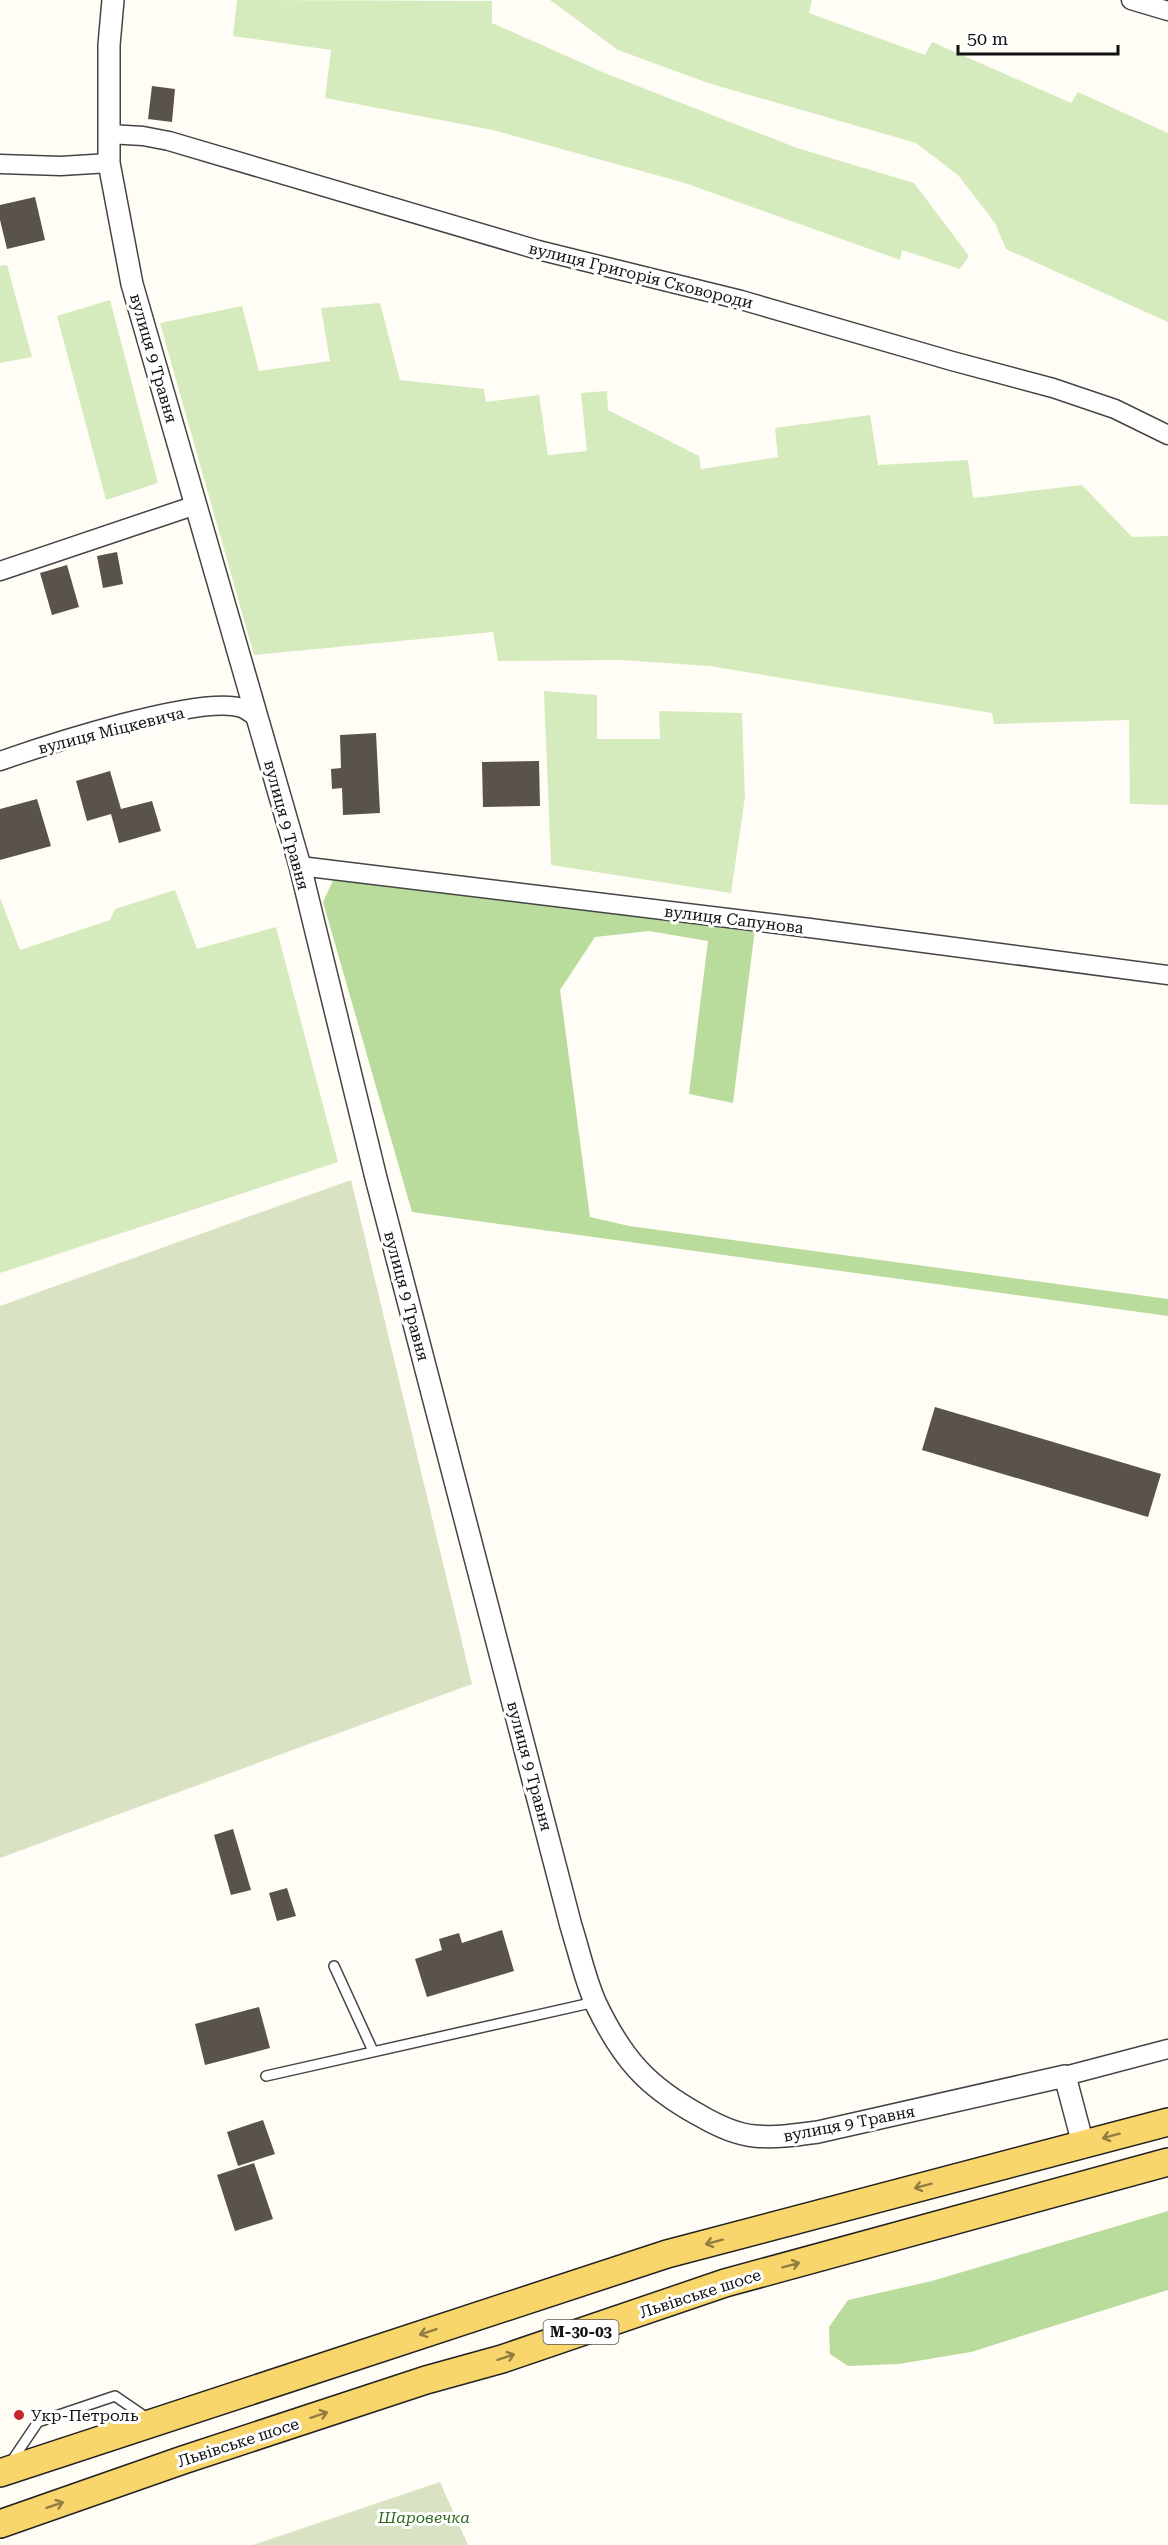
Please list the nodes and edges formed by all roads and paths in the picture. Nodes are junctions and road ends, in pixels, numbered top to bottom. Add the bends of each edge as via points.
1 (113, 0) edge
2 (1131, 0) edge
3 (1168, 11) edge
4 (108, 134) junction
5 (109, 163) junction
6 (0, 164) edge
7 (1168, 435) edge
8 (196, 505) junction
9 (0, 571) edge
10 (258, 718) junction
11 (0, 761) edge
12 (300, 866) junction
13 (1168, 975) edge
14 (334, 1966) dead end
15 (595, 2002) junction
16 (1168, 2049) edge
17 (373, 2051) junction
18 (266, 2076) dead end
19 (1065, 2076) junction
20 (1168, 2122) edge
21 (1083, 2144) junction
22 (1168, 2162) edge
23 (152, 2421) junction
24 (2, 2472) edge
25 (0, 2524) edge

1 - 4 street, вулиця 9 Травня
2 - 3 street
4 - 5 street, вулиця 9 Травня
4 - 7 street, вулиця Григорія Сковороди via 169,141 538,250 741,300 1053,388 1115,409
5 - 6 street
5 - 8 street, вулиця 9 Травня via 132,284
8 - 9 street
8 - 10 street, вулиця 9 Травня
10 - 11 street, вулиця Міцкевича via 242,708 213,706 164,713
10 - 12 street, вулиця 9 Травня
12 - 13 street, вулиця Сапунова
12 - 15 street, вулиця 9 Травня via 382,1201 571,1926
14 - 17 lane
15 - 17 lane
15 - 19 street, вулиця 9 Травня via 633,2066 668,2098 720,2127 752,2136 818,2132
16 - 19 street
17 - 18 lane
19 - 21 street
20 -> 21 main road, М-30-03
21 -> 23 main road, М-30-03 via 667,2254
25 -> 22 main road, Львівське шосе / М-30-03 via 315,2416 502,2359 725,2283
23 - 24 main road, М-30-03
23 - 24 lane via 115,2396 38,2422

